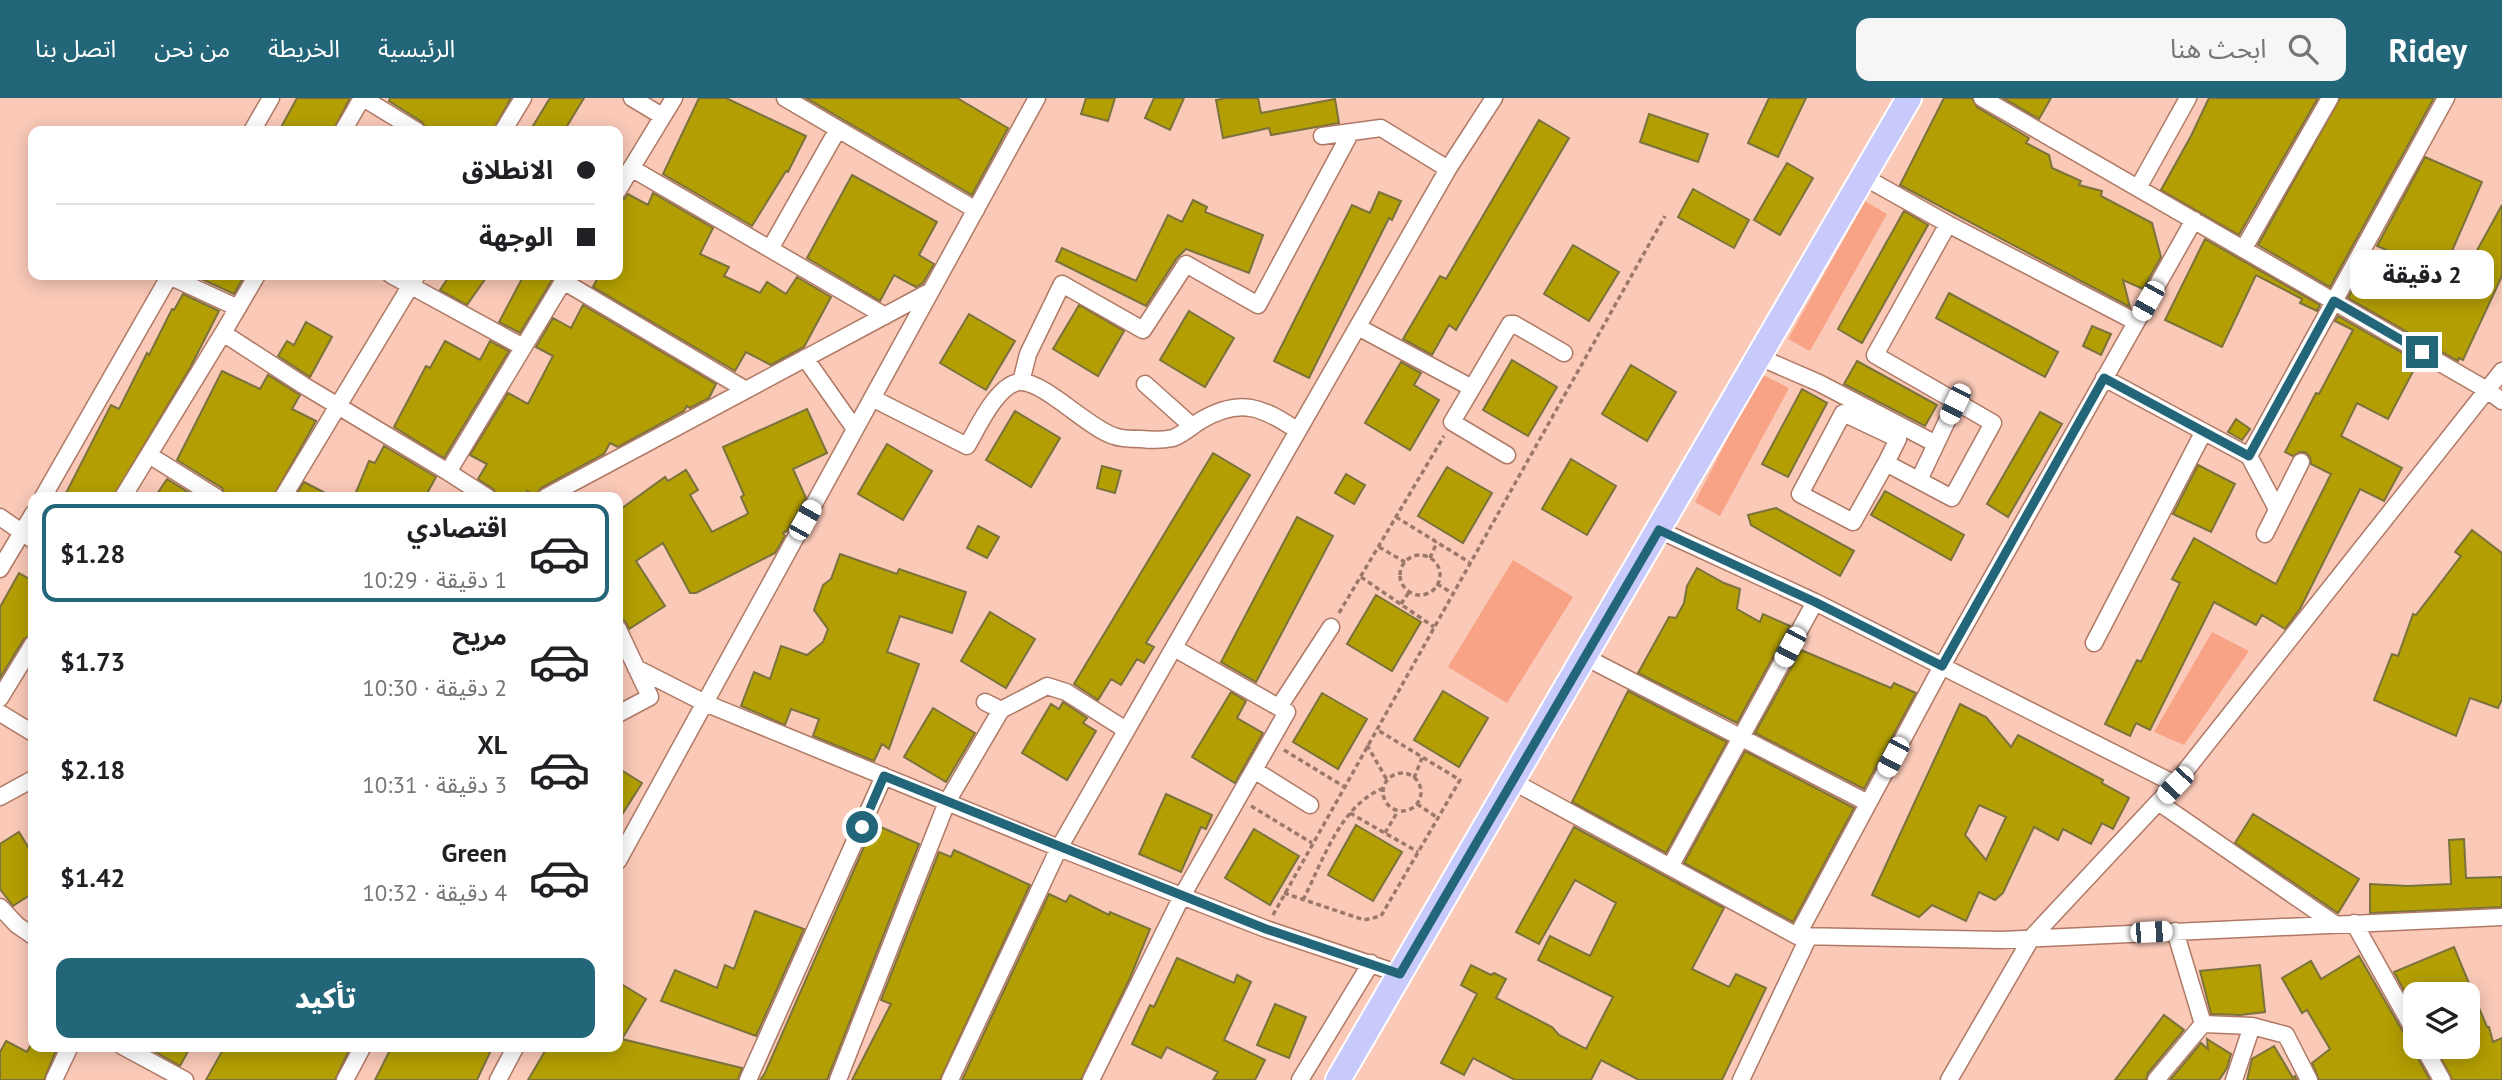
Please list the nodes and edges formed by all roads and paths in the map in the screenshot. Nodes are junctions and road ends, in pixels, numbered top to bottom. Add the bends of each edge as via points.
1 (271, 98) edge
2 (363, 98) edge
3 (523, 98) edge
4 (632, 98) edge
5 (674, 98) edge
6 (785, 98) edge
7 (1494, 98) edge
8 (1909, 98) edge
9 (1982, 98) edge
10 (2188, 98) edge
11 (2330, 98) edge
12 (2446, 98) edge
13 (1032, 100) edge
14 (662, 116) junction
15 (255, 126) edge
16 (346, 126) edge
17 (409, 126) edge
18 (506, 126) edge
19 (838, 129) junction
20 (1352, 132) junction
21 (1322, 136) dead end
22 (631, 168) junction
23 (1448, 169) junction
24 (1864, 177) junction
25 (623, 182) edge
26 (2138, 188) junction
27 (976, 209) junction
28 (1665, 216) dead end
29 (2194, 220) junction
30 (1948, 224) junction
31 (2244, 248) junction
32 (770, 249) junction
33 (166, 280) edge
34 (179, 280) edge
35 (254, 280) edge
36 (564, 280) edge
37 (568, 280) edge
38 (413, 281) edge
39 (931, 291) junction
40 (2334, 301) junction
41 (238, 308) junction
42 (885, 316) junction
43 (2136, 322) junction
44 (1358, 327) junction
45 (223, 333) junction
46 (523, 347) junction
47 (1564, 353) dead end
48 (1759, 357) junction
49 (805, 358) junction
50 (2502, 371) edge
51 (2104, 378) junction
52 (1021, 382) junction
53 (1145, 384) dead end
54 (1472, 388) junction
55 (746, 390) junction
56 (2487, 390) junction
57 (872, 398) junction
58 (2502, 401) edge
59 (1955, 404) junction
60 (338, 406) junction
61 (1452, 422) junction
62 (1192, 426) junction
63 (855, 429) junction
64 (1298, 431) junction
65 (2203, 433) junction
66 (1936, 444) junction
67 (149, 455) junction
68 (1507, 455) dead end
69 (2249, 456) junction
70 (2301, 462) dead end
71 (1886, 463) junction
72 (448, 472) junction
73 (1919, 480) junction
74 (46, 492) edge
75 (126, 492) edge
76 (208, 492) edge
77 (287, 492) edge
78 (479, 492) edge
79 (559, 492) edge
80 (2277, 509) junction
81 (0, 517) edge
82 (1396, 517) junction
83 (1659, 530) junction
84 (2265, 534) dead end
85 (28, 536) edge
86 (1437, 542) junction
87 (1379, 547) junction
88 (1430, 558) junction
89 (1405, 562) junction
90 (1470, 563) junction
91 (0, 569) edge
92 (1361, 577) junction
93 (1437, 584) junction
94 (1409, 592) junction
95 (1452, 593) junction
96 (1815, 602) junction
97 (1401, 604) junction
98 (1331, 627) joint
99 (1434, 627) junction
100 (623, 640) edge
101 (2095, 643) dead end
102 (1174, 648) junction
103 (28, 652) edge
104 (1585, 657) junction
105 (1942, 666) junction
106 (636, 668) junction
107 (0, 698) edge
108 (985, 702) dead end
109 (705, 703) junction
110 (1279, 707) junction
111 (623, 710) edge
112 (1001, 710) junction
113 (0, 713) edge
114 (1376, 729) junction
115 (28, 730) edge
116 (1126, 730) junction
117 (1741, 738) junction
118 (1270, 742) junction
119 (1367, 745) junction
120 (1422, 758) junction
121 (1254, 770) junction
122 (884, 776) junction
123 (1414, 778) junction
124 (1387, 780) junction
125 (28, 782) edge
126 (1514, 782) junction
127 (2175, 785) junction
128 (1344, 786) junction
129 (1384, 788) junction
130 (0, 797) edge
131 (1238, 797) junction
132 (947, 802) junction
133 (2158, 802) junction
134 (1868, 803) junction
135 (1417, 804) junction
136 (1310, 805) dead end
137 (1398, 811) junction
138 (1350, 813) junction
139 (1438, 818) junction
140 (1385, 833) junction
141 (1312, 843) junction
142 (1059, 848) junction
143 (623, 852) edge
144 (1418, 852) junction
145 (1670, 867) junction
146 (1284, 893) junction
147 (1182, 896) junction
148 (1303, 900) junction
149 (0, 907) edge
150 (2502, 917) edge
151 (2354, 923) junction
152 (2335, 924) junction
153 (1266, 929) junction
154 (2175, 931) junction
155 (28, 933) edge
156 (1803, 936) junction
157 (2032, 937) junction
158 (1371, 963) junction
159 (1400, 974) junction
160 (2403, 1011) edge
161 (2203, 1024) junction
162 (2252, 1026) junction
163 (67, 1052) edge
164 (133, 1052) edge
165 (360, 1052) edge
166 (513, 1052) edge
167 (2430, 1059) edge
168 (54, 1080) edge
169 (186, 1080) edge
170 (345, 1080) edge
171 (498, 1080) edge
172 (748, 1080) edge
173 (838, 1080) edge
174 (950, 1080) edge
175 (1091, 1080) edge
176 (1300, 1080) edge
177 (1338, 1080) edge
178 (1741, 1080) edge
179 (1949, 1080) edge
180 (2156, 1080) edge
181 (2234, 1080) edge
182 (2309, 1080) edge
183 (2442, 1080) edge

1 - 15 street
2 - 16 street
2 - 17 street
3 - 18 street
4 - 14 street
5 - 14 street
6 - 19 street
7 - 23 street
8 - 24 main road
9 - 26 street
10 - 26 street
11 - 31 street
12 - 40 street
13 - 27 street
14 - 22 street
19 - 27 street
19 - 32 street
20 - 21 street
20 - 23 street via 1381,128
20 - 52 street via 1258,305 1186,264 1143,330 1062,284 1028,354
22 - 25 street
22 - 32 street
23 - 44 street
24 - 30 street
24 - 48 main road
26 - 29 street
27 - 39 street
28 - 90 path
29 - 31 street
29 - 43 street
30 - 43 street
30 - 59 street via 1875,355
31 - 40 street
32 - 42 street
33 - 74 street
34 - 41 street
35 - 41 street
36 - 46 street
37 - 55 street
38 - 46 street
38 - 60 street
39 - 42 street
39 - 57 street
40 - 56 street
40 - 69 street
41 - 45 street
42 - 49 street
43 - 51 street
44 - 54 street
44 - 64 street
45 - 60 street
45 - 67 street
46 - 72 street
47 - 54 street via 1511,324
48 - 66 street
48 - 83 main road
49 - 55 street
49 - 63 street
50 - 56 street
51 - 65 street
51 - 105 street
52 - 57 street via 1008,386 992,403 967,446
52 - 62 street via 1114,437 1174,438
53 - 62 street
54 - 61 street
55 - 79 street
56 - 58 street
56 - 127 street
57 - 63 street
59 - 66 street
59 - 73 street via 1993,423 1952,498
60 - 72 street
60 - 77 street
61 - 68 street
61 - 82 path
62 - 64 street via 1236,406 1254,407
63 - 109 street
64 - 102 street
65 - 69 street
65 - 101 street
66 - 73 street
67 - 75 street
67 - 76 street
69 - 80 street
70 - 80 street
71 - 71 street via 1898,439 1843,413 1800,494 1853,522
71 - 73 street
72 - 78 street
80 - 84 street
81 - 85 street
82 - 86 path
82 - 87 path
83 - 96 street
83 - 104 main road
85 - 91 street
86 - 88 path
86 - 90 path
87 - 89 path
87 - 92 path
88 - 89 path via 1417,556
88 - 93 path via 1438,567
89 - 94 path via 1400,574
90 - 95 path
92 - 97 path
92 - 98 path
93 - 94 path via 1428,594
93 - 95 path
94 - 97 path
95 - 99 path
96 - 105 street
96 - 117 street
97 - 99 path
98 - 110 street
99 - 114 path
100 - 106 street
102 - 110 street
102 - 116 street
103 - 107 street
104 - 117 street
104 - 126 main road
105 - 127 street
105 - 134 street
106 - 109 street
106 - 111 street via 650,697
108 - 112 street
109 - 122 street
109 - 143 street
110 - 118 street via 1287,712
112 - 116 street via 1047,686 1066,692
112 - 132 street
113 - 115 street
114 - 119 path
114 - 120 path
116 - 142 street
117 - 134 street
117 - 145 street
118 - 121 street
118 - 128 path
119 - 124 path
119 - 128 path
120 - 123 path
120 - 139 path via 1460,780
121 - 131 street
121 - 136 street
122 - 132 street
122 - 172 street
123 - 124 path via 1403,773
123 - 135 path via 1420,787
124 - 129 path
125 - 130 street
126 - 145 street
126 - 159 main road
127 - 133 street
128 - 141 path
129 - 137 path via 1384,799
129 - 138 path via 1371,793
131 - 141 path
131 - 147 street
132 - 142 street
132 - 173 street
133 - 152 street
133 - 157 street
134 - 156 street
135 - 137 path
135 - 139 path
137 - 140 path
138 - 140 path
138 - 148 path
139 - 144 path
140 - 144 path
141 - 146 path
142 - 147 street
142 - 174 street
144 - 148 path via 1381,916 1364,920
145 - 156 street
146 - 148 path
146 - 153 path
147 - 153 street
147 - 175 street
149 - 155 street
150 - 151 street
151 - 152 street
151 - 160 street
152 - 154 street
153 - 158 street
154 - 157 street
154 - 161 street
156 - 157 street
156 - 178 street
157 - 179 street
158 - 159 street
158 - 176 street
159 - 177 main road
161 - 162 street
161 - 180 street
162 - 181 street
162 - 182 street via 2286,1035
163 - 168 street
164 - 169 street
165 - 170 street
166 - 171 street
167 - 183 street

